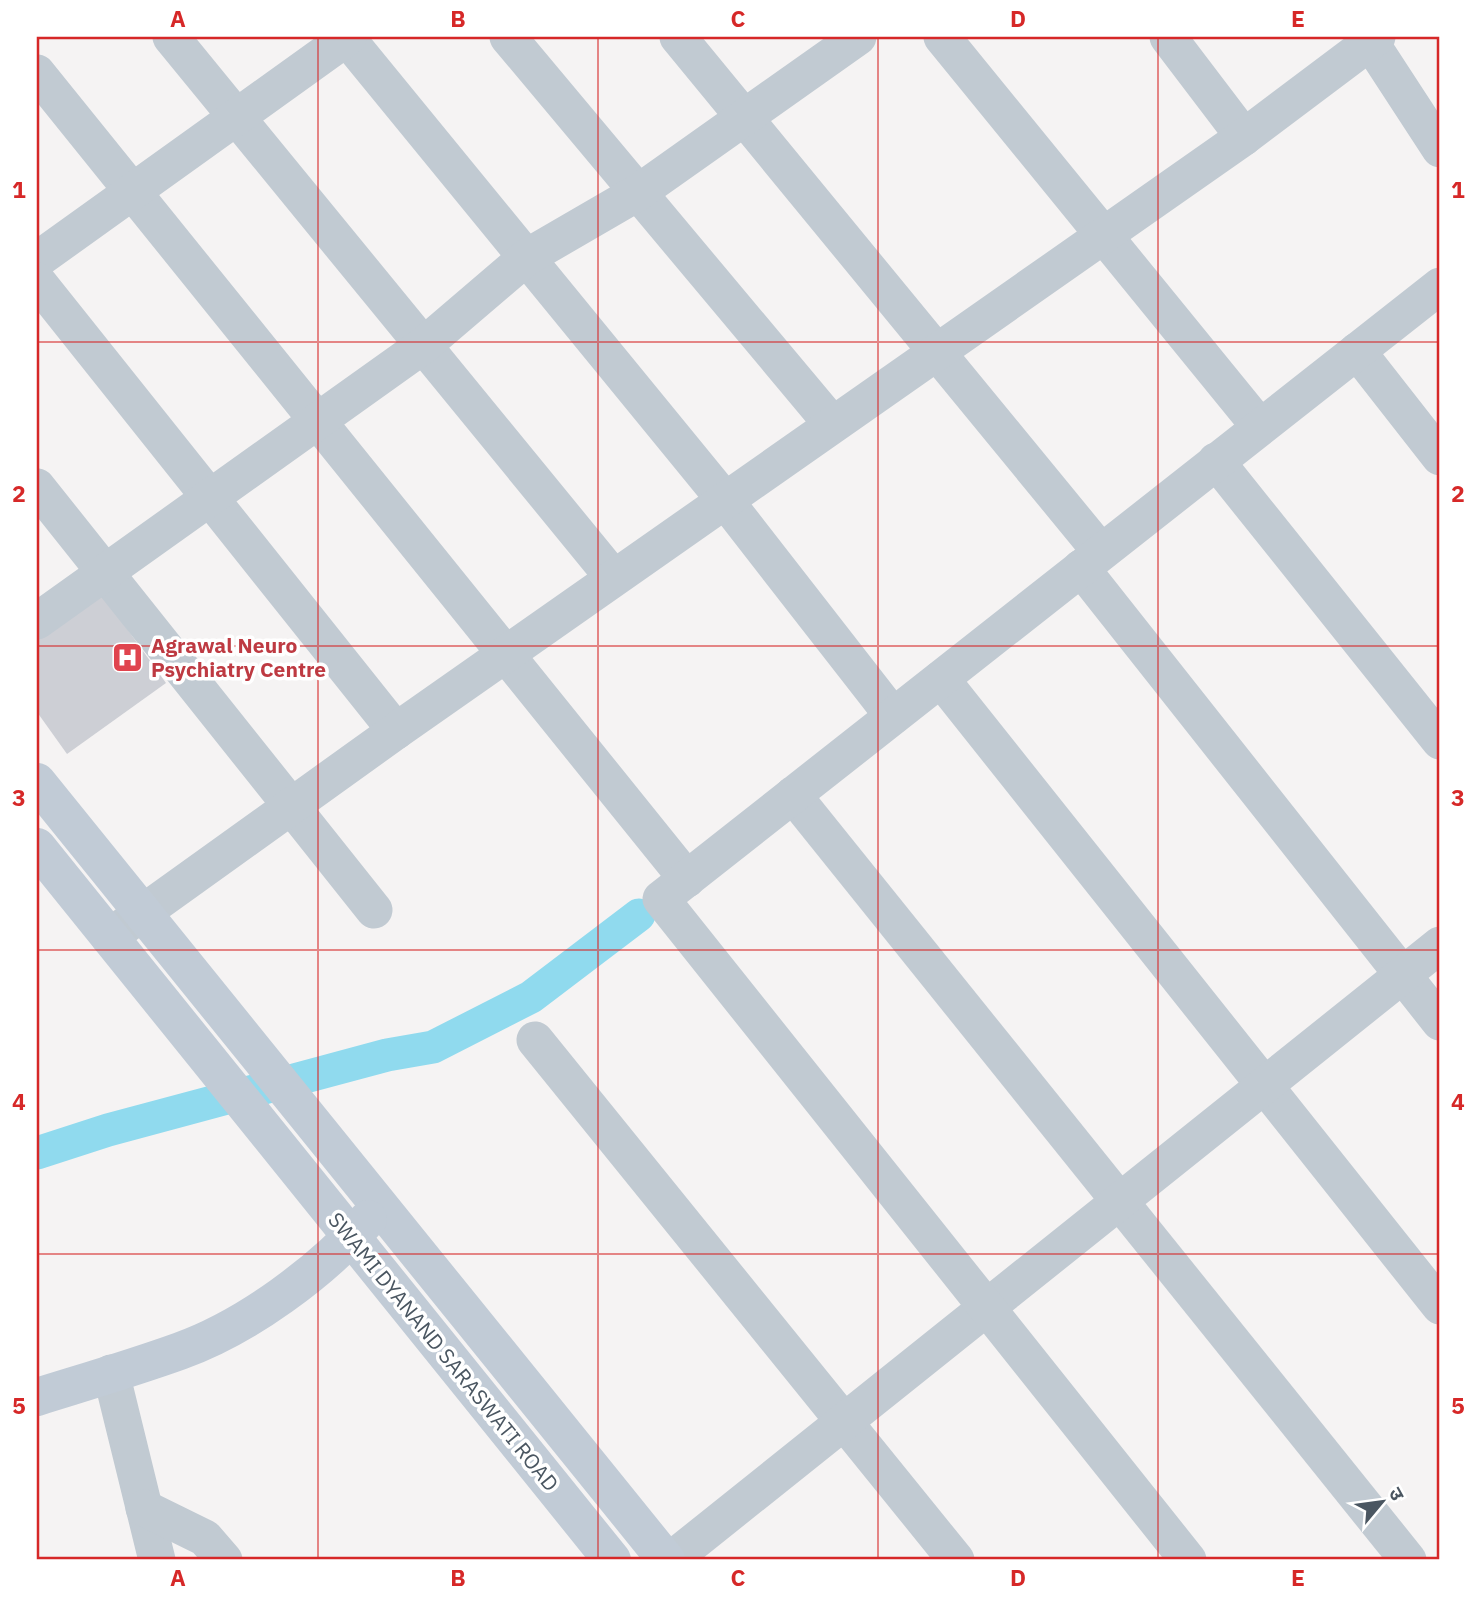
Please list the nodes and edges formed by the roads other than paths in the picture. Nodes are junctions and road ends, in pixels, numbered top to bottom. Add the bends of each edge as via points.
1 (171, 37) edge
2 (347, 37) edge
3 (508, 37) edge
4 (678, 37) edge
5 (858, 37) edge
6 (942, 37) edge
7 (1167, 37) edge
8 (1371, 38) edge
9 (37, 73) edge
10 (236, 116) junction
11 (744, 117) junction
12 (1244, 137) junction
13 (1440, 149) edge
14 (132, 191) junction
15 (639, 192) junction
16 (1104, 232) junction
17 (527, 257) junction
18 (37, 260) edge
19 (37, 281) edge
20 (1440, 286) edge
21 (424, 345) junction
22 (1357, 351) junction
23 (938, 353) junction
24 (318, 421) junction
25 (832, 424) junction
26 (1260, 427) junction
27 (1440, 457) edge
28 (1216, 461) junction
29 (37, 486) edge
30 (210, 498) junction
31 (724, 499) junction
32 (1091, 560) junction
33 (106, 572) junction
34 (614, 577) junction
35 (37, 621) edge
36 (506, 653) junction
37 (941, 678) junction
38 (893, 716) junction
39 (396, 730) junction
40 (1440, 741) edge
41 (37, 782) edge
42 (793, 795) junction
43 (291, 805) junction
44 (41, 861) edge
45 (687, 879) junction
46 (374, 910) dead end
47 (141, 912) junction
48 (109, 937) junction
49 (1440, 945) edge
50 (1403, 975) junction
51 (1440, 1022) edge
52 (535, 1040) dead end
53 (1265, 1085) junction
54 (1119, 1202) junction
55 (379, 1208) junction
56 (351, 1238) junction
57 (1440, 1306) edge
58 (988, 1307) junction
59 (111, 1373) junction
60 (37, 1396) edge
61 (844, 1422) junction
62 (144, 1508) junction
63 (157, 1560) edge
64 (224, 1560) edge
65 (612, 1560) edge
66 (668, 1560) edge
67 (956, 1560) edge
68 (1188, 1560) edge
69 (1408, 1560) edge

1 - 10 street
2 - 10 street
2 - 17 street
3 - 15 street
4 - 11 street
5 - 11 street
6 - 16 street
7 - 12 street
8 - 12 street
8 - 13 street
9 - 14 street
10 - 14 street
10 - 21 street
11 - 15 street
11 - 23 street
12 - 16 street
14 - 18 street
14 - 24 street
15 - 17 street
15 - 25 street
16 - 23 street
16 - 26 street
17 - 21 street
17 - 31 street
19 - 30 street
20 - 22 street
21 - 24 street
21 - 34 street
22 - 26 street
22 - 27 street
23 - 25 street
23 - 32 street
24 - 30 street
24 - 36 street
25 - 31 street
26 - 28 street
28 - 32 street
28 - 40 street
29 - 33 street
30 - 33 street
30 - 39 street
31 - 34 street
31 - 38 street
32 - 37 street
32 - 50 street
33 - 35 street
33 - 43 street
34 - 36 street
36 - 39 street
36 - 45 street
37 - 38 street
37 - 53 street
38 - 42 street
39 - 43 street
41 - 47 street
42 - 45 street
42 - 54 street
43 - 46 street
43 - 47 street
44 - 48 street
45 - 58 street via 661,899
47 - 48 street
47 - 55 street
48 - 56 street, SWAMI DYANAND SARASWATI ROAD
49 - 50 street
50 - 51 street
50 - 53 street
52 - 61 street
53 - 54 street
53 - 57 street
54 - 58 street
54 - 69 street
55 - 56 street
55 - 66 street
56 - 59 street via 266,1307 183,1350
56 - 65 street, SWAMI DYANAND SARASWATI ROAD
58 - 61 street
58 - 68 street
59 - 60 street
59 - 62 street
61 - 66 street
61 - 67 street
62 - 63 street
62 - 64 street via 205,1538

